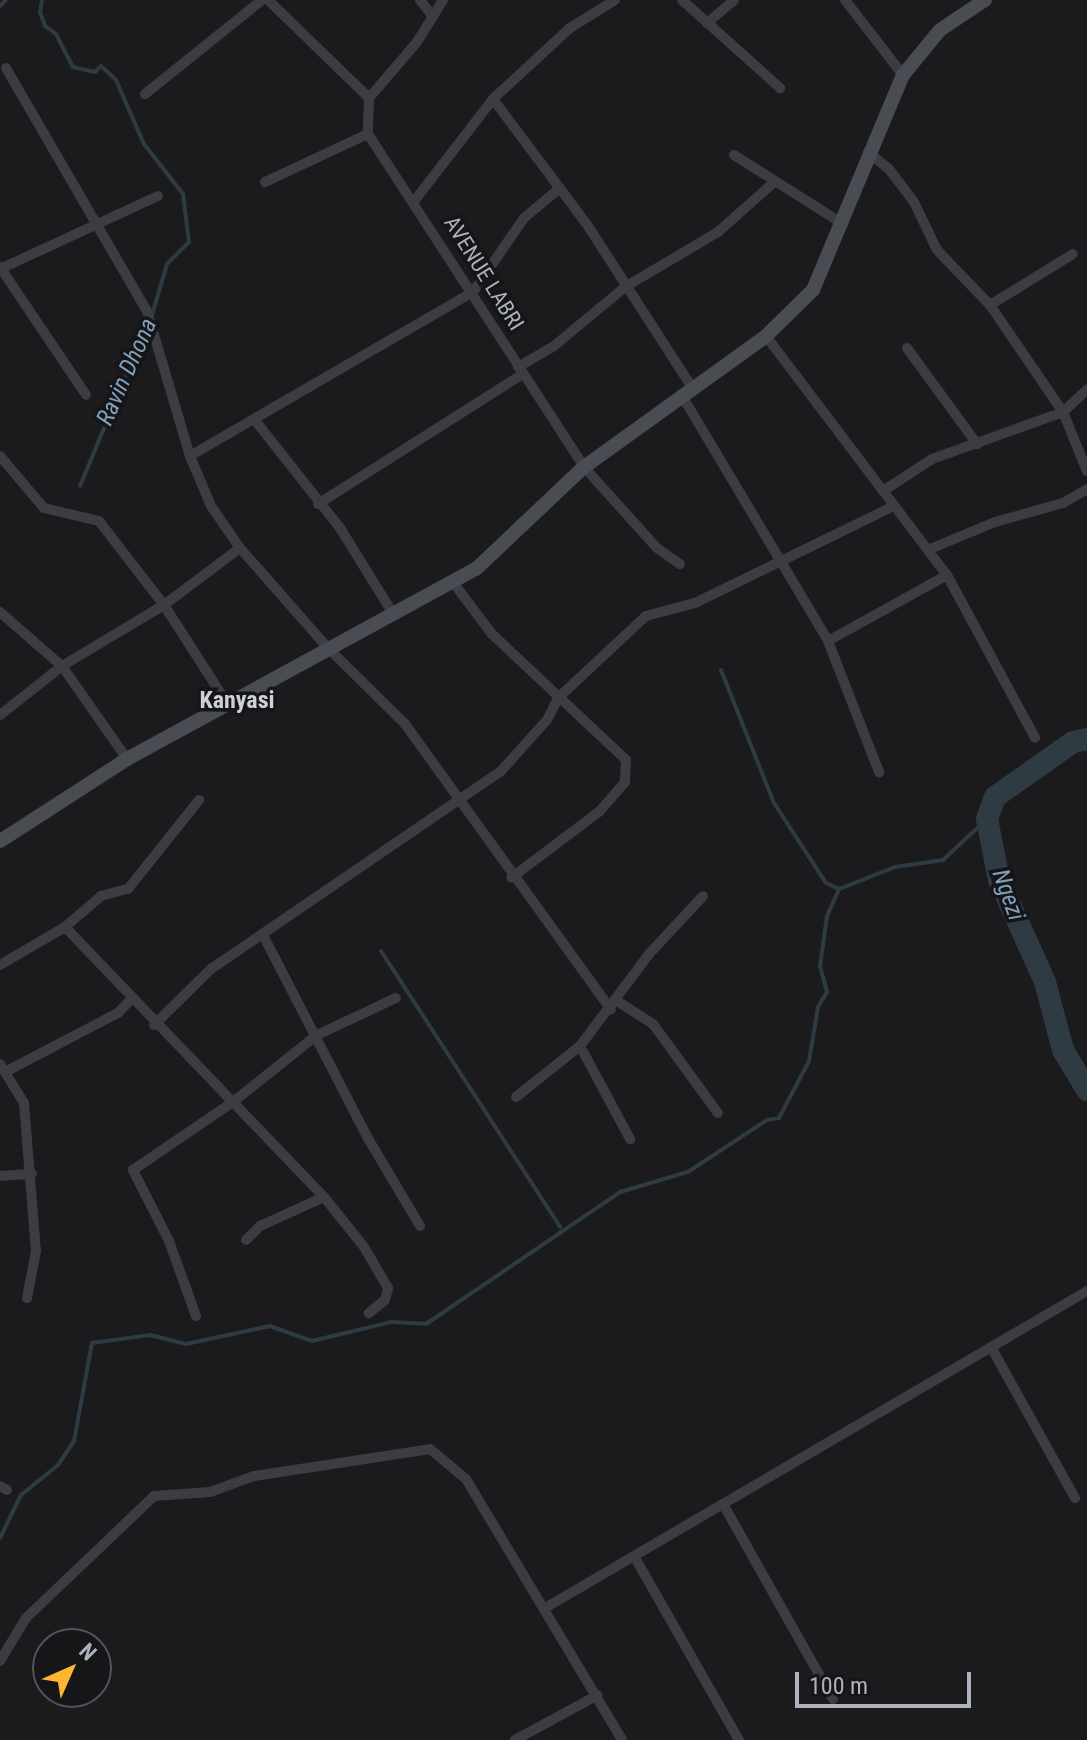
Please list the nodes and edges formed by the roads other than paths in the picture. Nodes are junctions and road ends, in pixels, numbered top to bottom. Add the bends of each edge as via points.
1 (265, 0) edge
2 (420, 0) edge
3 (443, 0) edge
4 (615, 0) edge
5 (682, 0) edge
6 (734, 0) edge
7 (845, 0) edge
8 (985, 0) edge
9 (431, 14) junction
10 (707, 23) junction
11 (6, 68) dead end
12 (903, 75) junction
13 (780, 88) dead end
14 (145, 94) dead end
15 (369, 98) junction
16 (493, 99) junction
17 (368, 134) junction
18 (868, 152) junction
19 (734, 155) dead end
20 (265, 182) dead end
21 (772, 184) junction
22 (560, 188) junction
23 (158, 196) dead end
24 (415, 200) junction
25 (97, 224) junction
26 (843, 224) junction
27 (1073, 254) dead end
28 (0, 268) edge
29 (625, 287) junction
30 (473, 292) junction
31 (990, 305) junction
32 (766, 336) junction
33 (907, 348) dead end
34 (521, 370) junction
35 (686, 390) junction
36 (1087, 390) edge
37 (86, 395) dead end
38 (1063, 412) junction
39 (254, 419) junction
40 (977, 444) junction
41 (0, 456) edge
42 (190, 456) junction
43 (584, 467) junction
44 (1087, 471) edge
45 (1087, 489) edge
46 (883, 491) junction
47 (318, 504) junction
48 (894, 506) junction
49 (240, 548) junction
50 (930, 549) junction
51 (784, 559) junction
52 (680, 564) dead end
53 (947, 575) junction
54 (452, 581) junction
55 (164, 605) junction
56 (0, 612) edge
57 (392, 612) junction
58 (828, 641) junction
59 (327, 647) junction
60 (62, 666) junction
61 (558, 698) junction
62 (227, 703) junction
63 (0, 715) edge
64 (1035, 738) dead end
65 (127, 759) junction
66 (879, 772) dead end
67 (460, 799) junction
68 (199, 800) dead end
69 (0, 841) edge
70 (511, 878) junction
71 (703, 896) dead end
72 (65, 927) junction
73 (263, 935) junction
74 (0, 965) edge
75 (396, 998) dead end
76 (130, 1000) junction
77 (614, 1006) junction
78 (154, 1025) junction
79 (317, 1035) junction
80 (580, 1046) junction
81 (2, 1068) edge
82 (516, 1097) dead end
83 (233, 1102) junction
84 (718, 1113) dead end
85 (630, 1139) dead end
86 (32, 1174) junction
87 (0, 1176) edge
88 (324, 1197) junction
89 (420, 1226) dead end
90 (246, 1240) dead end
91 (1087, 1291) edge
92 (27, 1298) dead end
93 (369, 1313) dead end
94 (196, 1316) dead end
95 (991, 1347) junction
96 (1075, 1498) dead end
97 (723, 1504) junction
98 (634, 1556) junction
99 (545, 1608) junction
100 (0, 1661) edge
101 (598, 1695) junction
102 (833, 1699) dead end
103 (515, 1740) edge
104 (622, 1740) edge
105 (739, 1740) edge

1 - 14 street
1 - 15 street
2 - 9 street
3 - 9 street
4 - 16 street via 570,28
5 - 10 street
6 - 10 street
7 - 12 street
8 - 12 street via 940,30
9 - 15 street via 417,42
10 - 13 street
11 - 25 street
12 - 18 street
15 - 17 street
16 - 22 street
16 - 24 street
17 - 20 street
17 - 24 street, AVENUE LABRI
18 - 26 street
18 - 31 street via 914,202 937,250
19 - 21 street
21 - 26 street
21 - 29 street via 718,232
22 - 29 street
22 - 30 street via 524,218
23 - 25 street
24 - 30 street, AVENUE LABRI
25 - 28 street
25 - 42 street via 147,311
26 - 32 street via 813,290
27 - 31 street
28 - 37 street
29 - 34 street
29 - 35 street
30 - 34 street, AVENUE LABRI
30 - 39 street
31 - 38 street
32 - 35 street
32 - 46 street
33 - 40 street
34 - 43 street, AVENUE LABRI
34 - 47 street
35 - 43 street
35 - 51 street
36 - 38 street
38 - 40 street
38 - 44 street
39 - 42 street
39 - 47 street
40 - 46 street via 932,459
41 - 55 street via 44,508 99,521
42 - 49 street via 211,506
43 - 52 street, AVENUE LABRI via 657,548
43 - 54 street via 476,569
45 - 50 street via 1063,503 995,522
46 - 48 street
47 - 57 street via 340,528
48 - 50 street
48 - 51 street
49 - 55 street
49 - 59 street
50 - 53 street
51 - 58 street
51 - 61 street via 695,603 646,616
53 - 58 street
53 - 64 street
54 - 57 street
54 - 61 street via 492,634
55 - 60 street
55 - 62 street
56 - 60 street
57 - 59 street
58 - 66 street
59 - 62 street
59 - 67 street via 405,724
60 - 63 street
60 - 65 street
61 - 67 street via 547,720 501,771
61 - 70 street via 626,760 625,782 600,811
62 - 65 street
65 - 69 street
67 - 70 street
67 - 73 street
68 - 72 street via 128,889 101,896
70 - 77 street
71 - 77 street via 649,954
72 - 74 street
72 - 76 street
73 - 78 street via 211,969
73 - 79 street
75 - 79 street
76 - 78 street
76 - 81 street via 118,1013
77 - 80 street
77 - 84 street via 653,1024
78 - 83 street
79 - 83 street
79 - 89 street via 369,1140
80 - 82 street
80 - 85 street
81 - 86 street via 24,1103
83 - 88 street
83 - 94 street via 133,1170 169,1241
86 - 87 street
86 - 92 street via 36,1251
88 - 90 street via 260,1226
88 - 93 street via 388,1288 385,1300
91 - 95 street
95 - 96 street
95 - 97 street
97 - 98 street
97 - 102 street
98 - 99 street
98 - 105 street
99 - 100 street via 466,1479 430,1449 254,1476 210,1492 154,1496 26,1618
99 - 101 street
101 - 103 street
101 - 104 street

